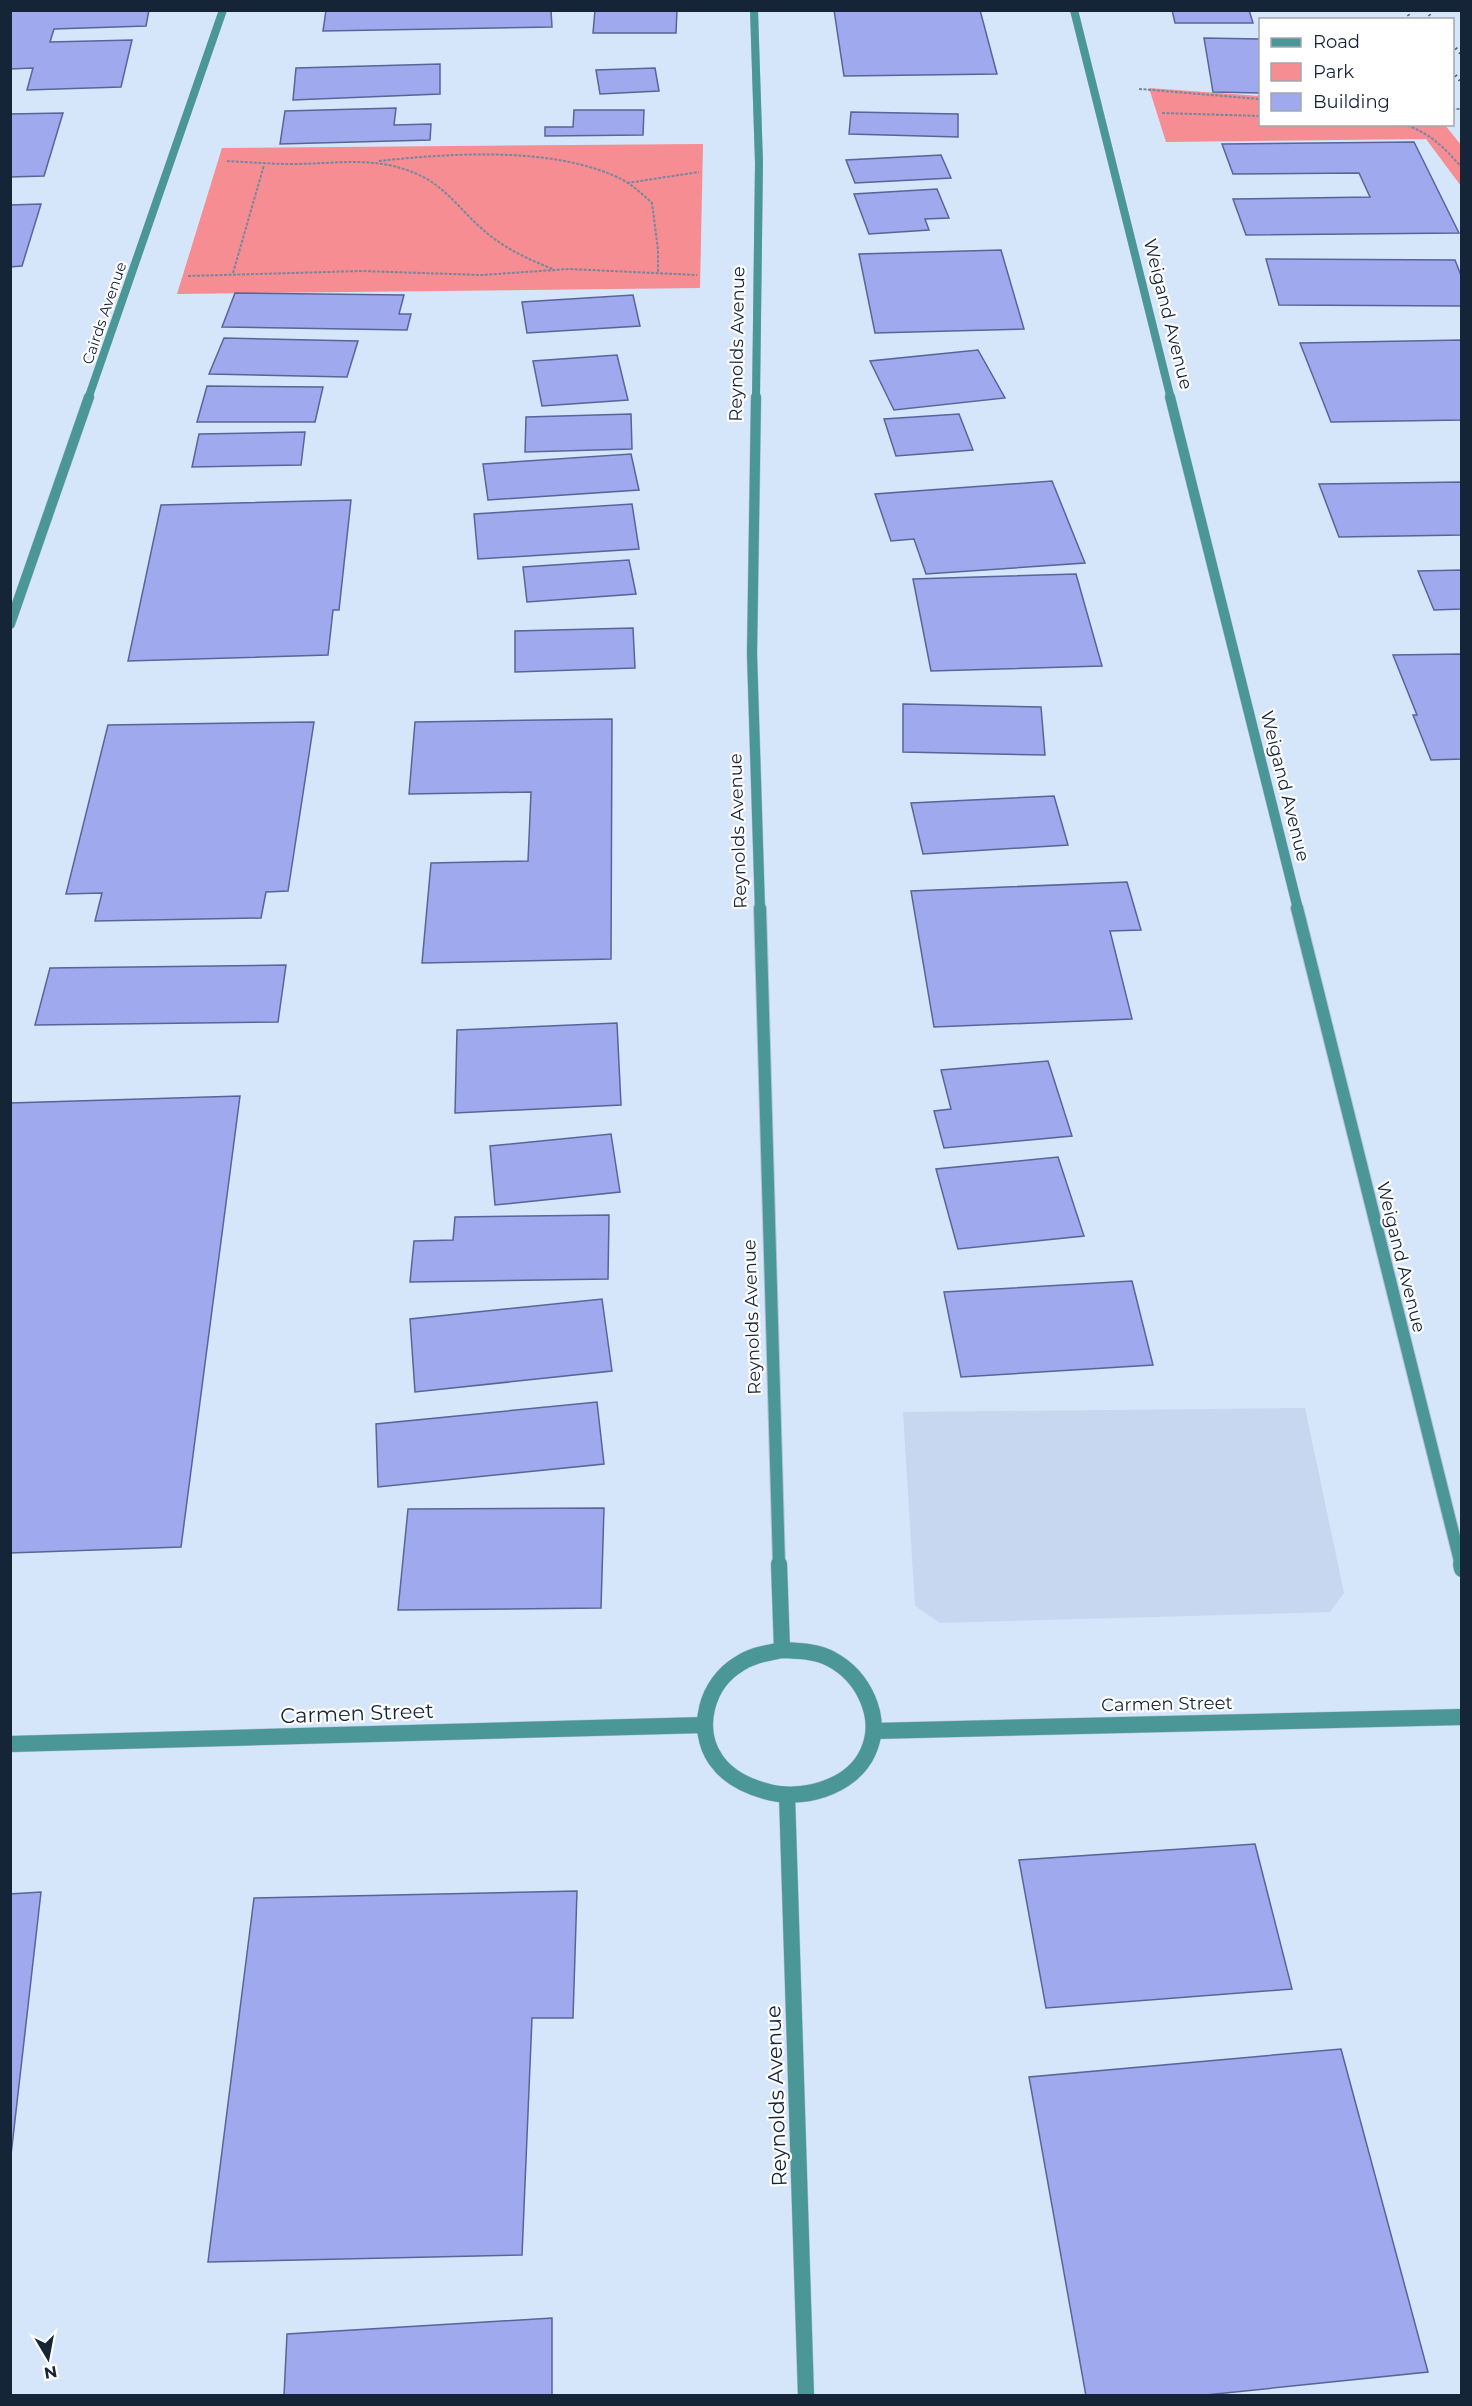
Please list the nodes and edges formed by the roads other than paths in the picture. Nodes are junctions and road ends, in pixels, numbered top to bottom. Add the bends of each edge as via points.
1 (223, 10) edge
2 (754, 10) edge
3 (1074, 10) edge
4 (10, 624) edge
5 (1461, 1569) edge
6 (782, 1650) junction
7 (1461, 1717) edge
8 (704, 1725) junction
9 (874, 1731) junction
10 (10, 1744) edge
11 (788, 1796) junction
12 (806, 2396) edge

1 - 4 street, Cairds Avenue
2 - 6 street, Reynolds Avenue via 759,163 752,654
3 - 5 street, Weigand Avenue
6 - 8 street via 757,1655 735,1666 718,1682 707,1702
6 - 9 street via 829,1659 849,1671 864,1688 872,1709
7 - 9 street, Carmen Street
8 - 10 street, Carmen Street
8 - 11 street via 708,1746 721,1766 739,1781 762,1792
9 - 11 street via 868,1752 855,1770 813,1794
11 - 12 street, Reynolds Avenue

